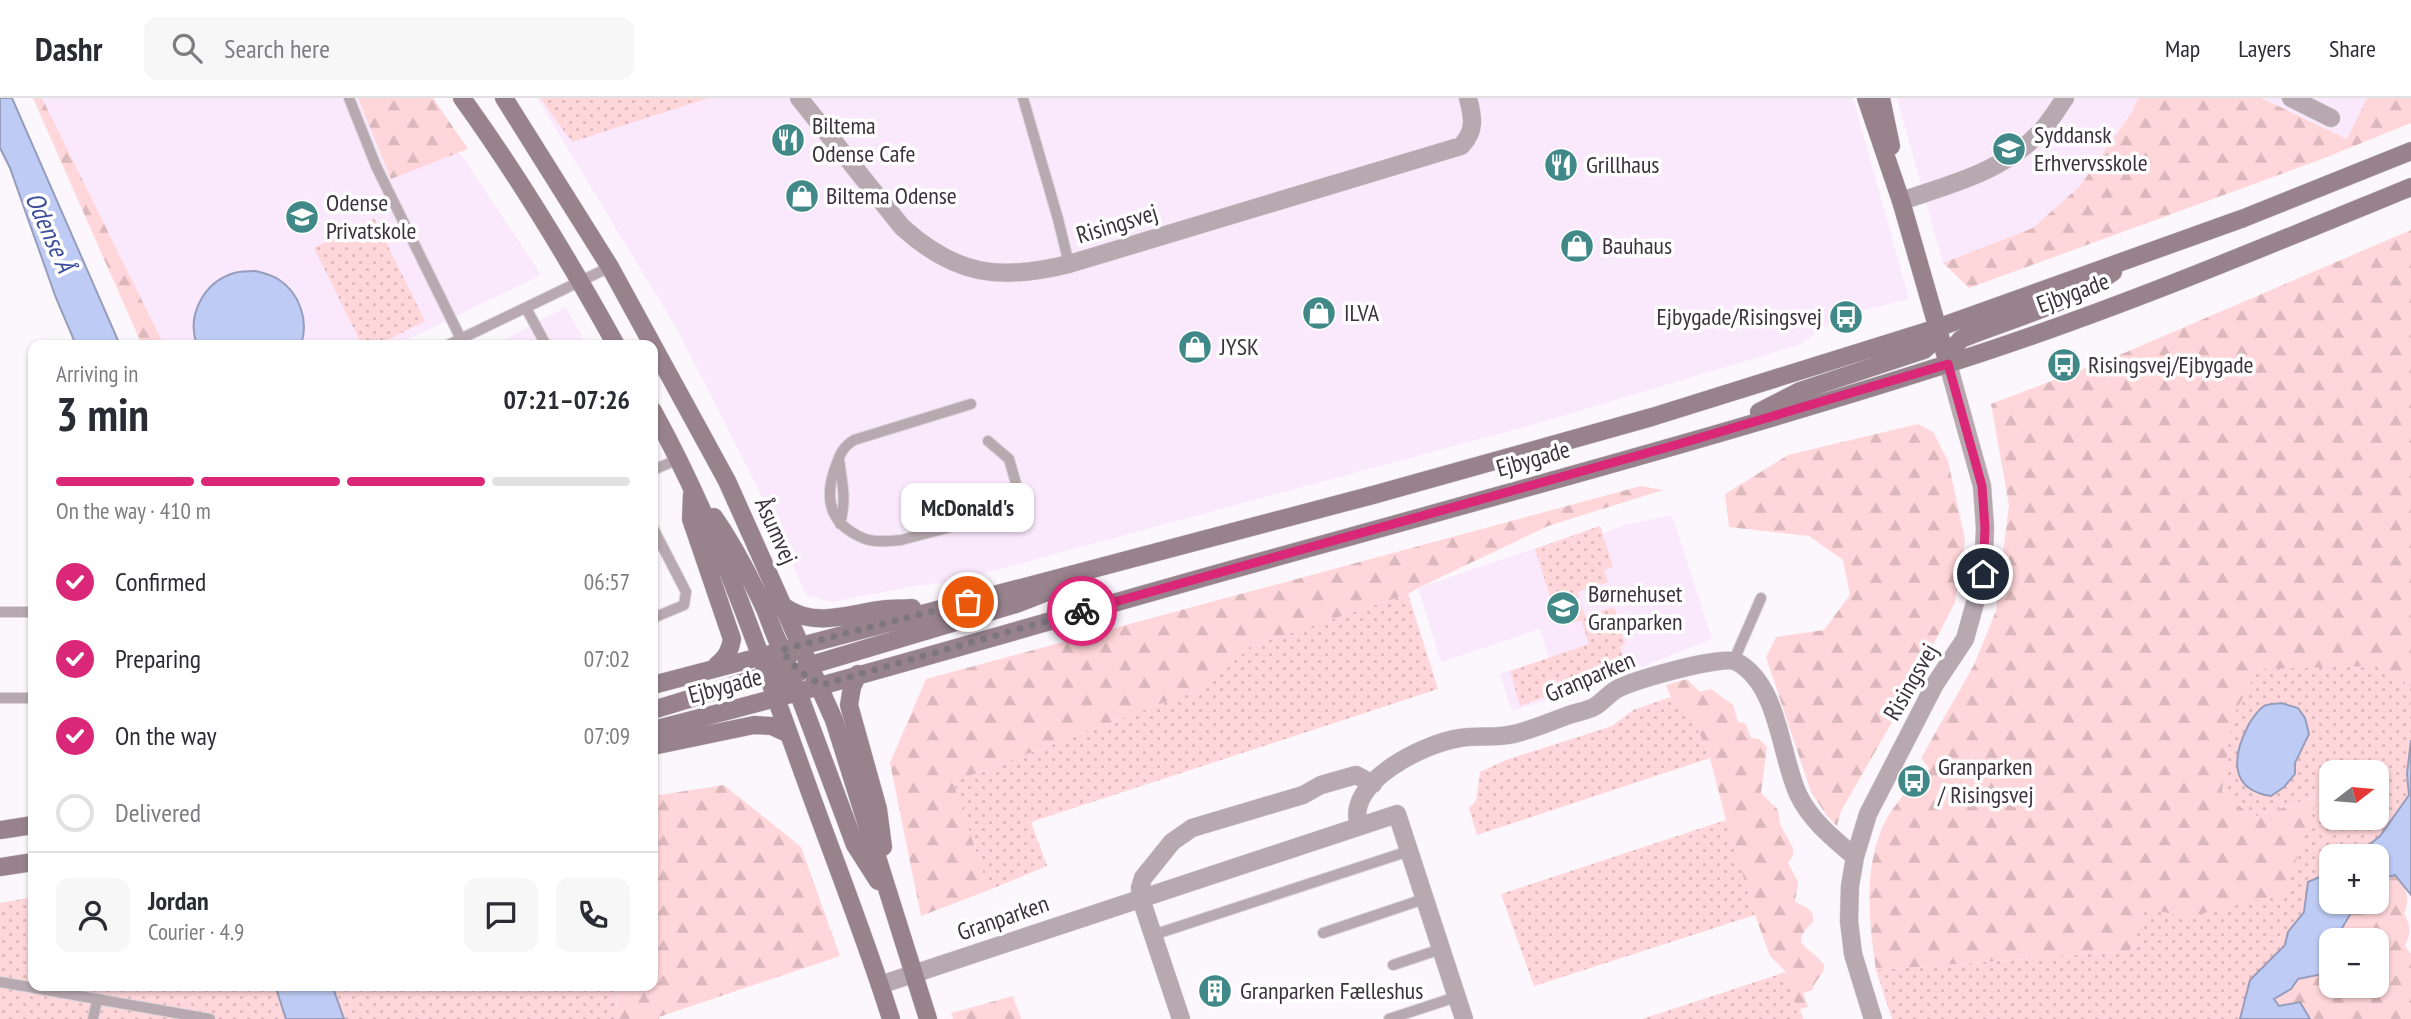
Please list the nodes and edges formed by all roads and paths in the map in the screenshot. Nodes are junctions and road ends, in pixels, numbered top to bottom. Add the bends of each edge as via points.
1 (349, 98) edge
2 (462, 98) edge
3 (504, 98) edge
4 (799, 98) edge
5 (1023, 98) edge
6 (1468, 98) edge
7 (1866, 98) edge
8 (1881, 98) edge
9 (2065, 98) edge
10 (2291, 98) edge
11 (2332, 118) dead end
12 (2411, 151) edge
13 (2411, 187) edge
14 (1901, 201) junction
15 (2130, 260) junction
16 (1069, 264) junction
17 (610, 267) junction
18 (581, 282) junction
19 (526, 308) junction
20 (1937, 328) junction
21 (452, 340) edge
22 (459, 340) edge
23 (543, 340) edge
24 (613, 340) edge
25 (650, 340) edge
26 (658, 355) edge
27 (1948, 364) junction
28 (971, 404) dead end
29 (658, 420) edge
30 (1716, 433) junction
31 (988, 440) dead end
32 (679, 459) junction
33 (658, 468) edge
34 (692, 485) junction
35 (658, 538) edge
36 (1121, 562) junction
37 (1760, 598) dead end
38 (783, 606) junction
39 (947, 607) junction
40 (0, 612) edge
41 (28, 612) edge
42 (658, 617) edge
43 (802, 645) junction
44 (760, 656) junction
45 (1734, 660) junction
46 (716, 666) junction
47 (790, 671) junction
48 (859, 674) junction
49 (658, 683) edge
50 (821, 685) junction
51 (0, 698) edge
52 (28, 698) edge
53 (776, 698) junction
54 (658, 709) edge
55 (658, 729) edge
56 (789, 734) junction
57 (658, 745) edge
58 (1373, 783) junction
59 (28, 826) edge
60 (1359, 826) junction
61 (0, 830) edge
62 (1409, 851) junction
63 (1855, 857) junction
64 (28, 863) edge
65 (0, 867) edge
66 (889, 899) junction
67 (1141, 899) junction
68 (1424, 899) junction
69 (1323, 933) dead end
70 (1153, 935) junction
71 (1441, 949) junction
72 (1393, 965) dead end
73 (913, 974) junction
74 (0, 982) edge
75 (880, 985) junction
76 (28, 987) edge
77 (48, 991) edge
78 (1456, 997) junction
79 (97, 1000) junction
80 (93, 1019) edge
81 (210, 1019) edge
82 (891, 1019) edge
83 (928, 1019) edge
84 (1181, 1019) edge
85 (1389, 1019) edge
86 (1464, 1019) edge
87 (1873, 1019) edge

1 - 21 lane
2 - 18 main road via 505,156
3 - 17 main road, Åsumvej
4 - 16 street, Risingsvej via 902,226 935,253 968,268 1003,274 1033,273
5 - 16 lane
6 - 16 street, Risingsvej via 1471,135 1461,146
7 - 14 main road
8 - 14 main road
9 - 14 street via 2043,129 2013,156 1979,175
10 - 11 street
12 - 15 main road, Ejbygade
13 - 27 main road, Ejbygade via 2058,326
14 - 20 main road
15 - 20 main road, Ejbygade
15 - 27 main road via 2097,284 1961,339
17 - 18 lane
17 - 25 main road, Åsumvej
18 - 19 lane
18 - 24 main road
19 - 22 lane
19 - 23 lane
20 - 27 main road
20 - 30 main road via 1924,350 1800,391
20 - 36 main road, Ejbygade via 1639,421
26 - 38 main road, Åsumvej via 727,481
27 - 30 main road, Ejbygade
27 - 63 street, Risingsvej via 1982,486 1983,574 1965,639 1935,684 1868,814
28 - 31 lane via 844,446 831,480 831,509 839,524 864,539 901,540 1019,509 1021,501 1009,459
29 - 32 main road
30 - 48 main road, Ejbygade
32 - 33 lane
32 - 34 main road
34 - 44 main road
34 - 46 main road via 691,519 732,639 731,649
34 - 47 main road via 732,543
35 - 42 lane via 686,597 684,605
36 - 39 main road, Ejbygade
36 - 47 main road via 1016,604
37 - 45 lane
38 - 39 main road via 817,619 883,609
38 - 43 main road, Åsumvej
39 - 43 main road, Ejbygade
40 - 41 lane
43 - 47 main road, Åsumvej
44 - 46 main road, Ejbygade
44 - 47 main road
45 - 58 street, Granparken via 1675,670 1619,688 1594,707 1508,736 1458,738 1412,754
45 - 63 street via 1760,685 1770,704 1798,795 1822,828
46 - 49 main road, Ejbygade
47 - 50 main road, Ejbygade
47 - 53 main road, Ejbygade
47 - 54 main road
47 - 66 main road via 855,845
48 - 50 main road, Ejbygade
48 - 66 main road via 849,705 878,809
50 - 66 main road
51 - 52 lane
53 - 55 main road, Ejbygade
53 - 56 main road
56 - 57 main road via 772,726 754,725
56 - 75 main road
58 - 60 street, Granparken via 1357,804
58 - 67 street via 1356,775 1192,828 1172,842 1143,878
59 - 61 main road
60 - 62 street, Granparken via 1397,814
60 - 67 street, Granparken
62 - 68 street, Granparken
62 - 70 lane
63 - 87 street, Risingsvej via 1849,920 1853,954
64 - 65 main road
66 - 73 main road
67 - 70 street
67 - 73 street, Granparken
68 - 69 lane
68 - 71 street, Granparken
70 - 84 street
71 - 72 lane
71 - 78 street, Granparken
73 - 75 street, Granparken
73 - 83 main road
74 - 76 lane
75 - 82 main road
77 - 79 lane
78 - 85 lane
78 - 86 street, Granparken
79 - 80 lane
79 - 81 lane

